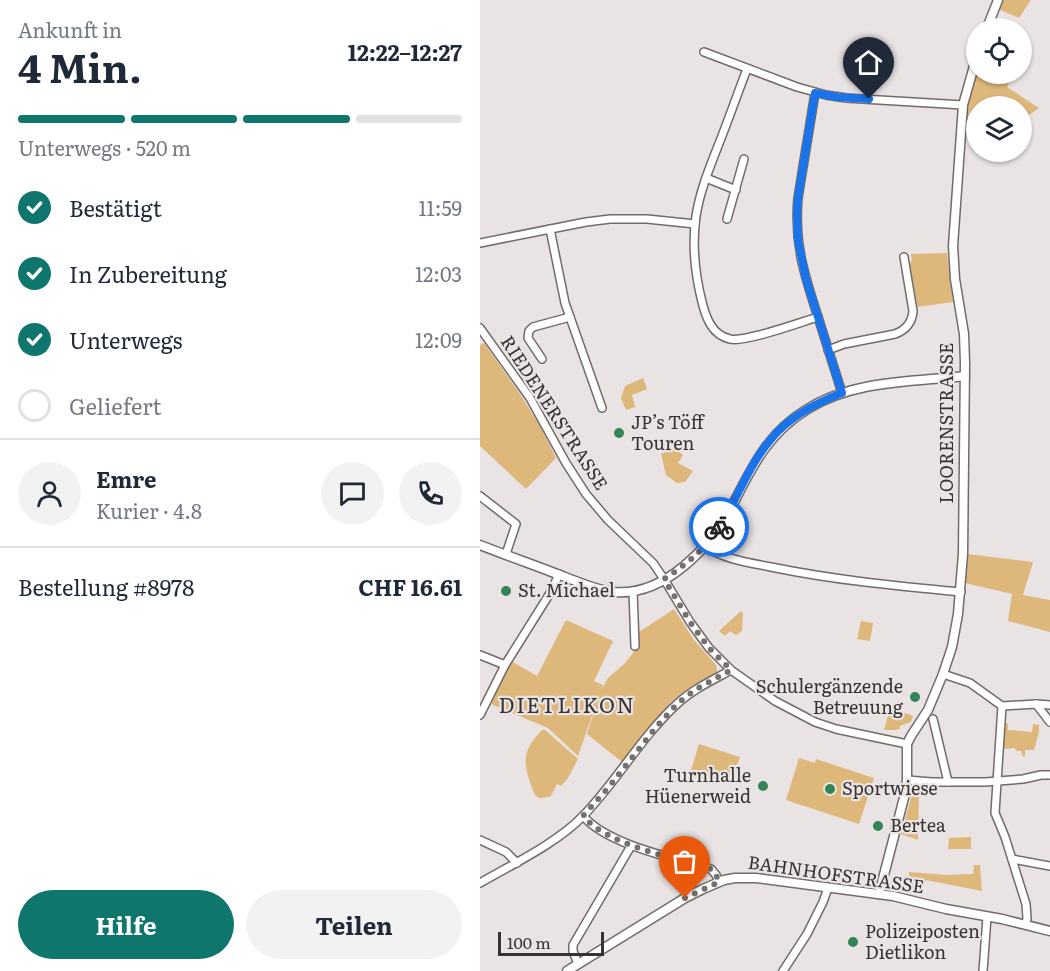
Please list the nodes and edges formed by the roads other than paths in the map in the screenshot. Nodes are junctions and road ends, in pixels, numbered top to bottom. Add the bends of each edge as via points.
1 (998, 0) edge
2 (991, 18) edge
3 (704, 52) dead end
4 (747, 69) junction
5 (969, 84) edge
6 (815, 93) junction
7 (963, 105) junction
8 (744, 159) dead end
9 (706, 178) junction
10 (736, 189) junction
11 (728, 219) dead end
12 (695, 224) junction
13 (550, 229) junction
14 (480, 243) edge
15 (904, 257) dead end
16 (570, 316) junction
17 (818, 317) junction
18 (480, 328) edge
19 (828, 350) junction
20 (542, 359) dead end
21 (965, 376) junction
22 (842, 393) junction
23 (602, 408) dead end
24 (480, 496) edge
25 (480, 545) edge
26 (705, 546) junction
27 (506, 555) junction
28 (559, 574) junction
29 (664, 579) junction
30 (633, 591) junction
31 (961, 592) junction
32 (635, 646) dead end
33 (480, 655) edge
34 (505, 665) junction
35 (731, 670) junction
36 (943, 675) junction
37 (1036, 704) junction
38 (1050, 705) edge
39 (1002, 706) junction
40 (480, 716) edge
41 (933, 719) dead end
42 (1050, 722) edge
43 (907, 744) junction
44 (1050, 775) edge
45 (908, 780) junction
46 (948, 782) junction
47 (996, 782) junction
48 (583, 816) junction
49 (480, 840) edge
50 (631, 846) junction
51 (1012, 859) junction
52 (517, 863) junction
53 (1050, 866) edge
54 (719, 882) junction
55 (480, 883) edge
56 (828, 888) junction
57 (879, 894) junction
58 (987, 917) junction
59 (1026, 924) junction
60 (1050, 931) edge
61 (578, 964) junction
62 (567, 971) edge
63 (783, 971) edge
64 (983, 971) edge

1 - 2 street
3 - 4 street
4 - 6 street
4 - 9 street
5 - 7 street, LOORENSTRASSE
6 - 7 street
6 - 17 street via 797,223 802,263
7 - 21 street, LOORENSTRASSE via 953,246
8 - 10 street
9 - 10 street
9 - 12 street
10 - 11 street
12 - 13 street via 622,218
12 - 17 street via 698,287 713,330 729,339 742,340
13 - 14 street
13 - 16 street
15 - 19 street via 913,311 908,326 898,333
16 - 20 street via 529,331 529,341
16 - 23 street
17 - 19 street
18 - 29 street, RIEDENERSTRASSE via 530,398 586,494
19 - 22 street
21 - 22 street
21 - 31 street, LOORENSTRASSE
22 - 26 street via 803,411 772,438
24 - 27 street via 516,524
25 - 27 street
26 - 29 street
26 - 31 street via 731,558 854,582
27 - 28 street
28 - 30 street via 603,590
28 - 34 street
29 - 30 street
29 - 35 street, RIEDENERSTRASSE via 702,639
30 - 32 street
31 - 36 street, LOORENSTRASSE
33 - 34 street
34 - 40 street
35 - 43 street, RIEDENERSTRASSE via 775,701 815,722
35 - 48 street via 677,704
36 - 39 street via 970,683
36 - 43 street, LOORENSTRASSE
37 - 38 street
37 - 39 street
37 - 42 street
39 - 47 street
41 - 46 street
43 - 45 street
44 - 47 street
45 - 46 street
45 - 57 street
46 - 47 street
47 - 51 street via 995,813
48 - 50 street via 591,825
48 - 52 street via 568,831
49 - 52 street via 506,852
50 - 54 street via 711,869
50 - 61 street via 573,945
51 - 53 street
51 - 59 street via 1026,904
52 - 55 street
54 - 56 street, BAHNHOFSTRASSE via 756,878
54 - 61 street, BAHNHOFSTRASSE via 685,898
56 - 57 street, BAHNHOFSTRASSE
56 - 63 street via 807,934
57 - 58 street, BAHNHOFSTRASSE
58 - 59 street, BAHNHOFSTRASSE
58 - 64 street
59 - 60 street, BAHNHOFSTRASSE
61 - 62 street, BAHNHOFSTRASSE

